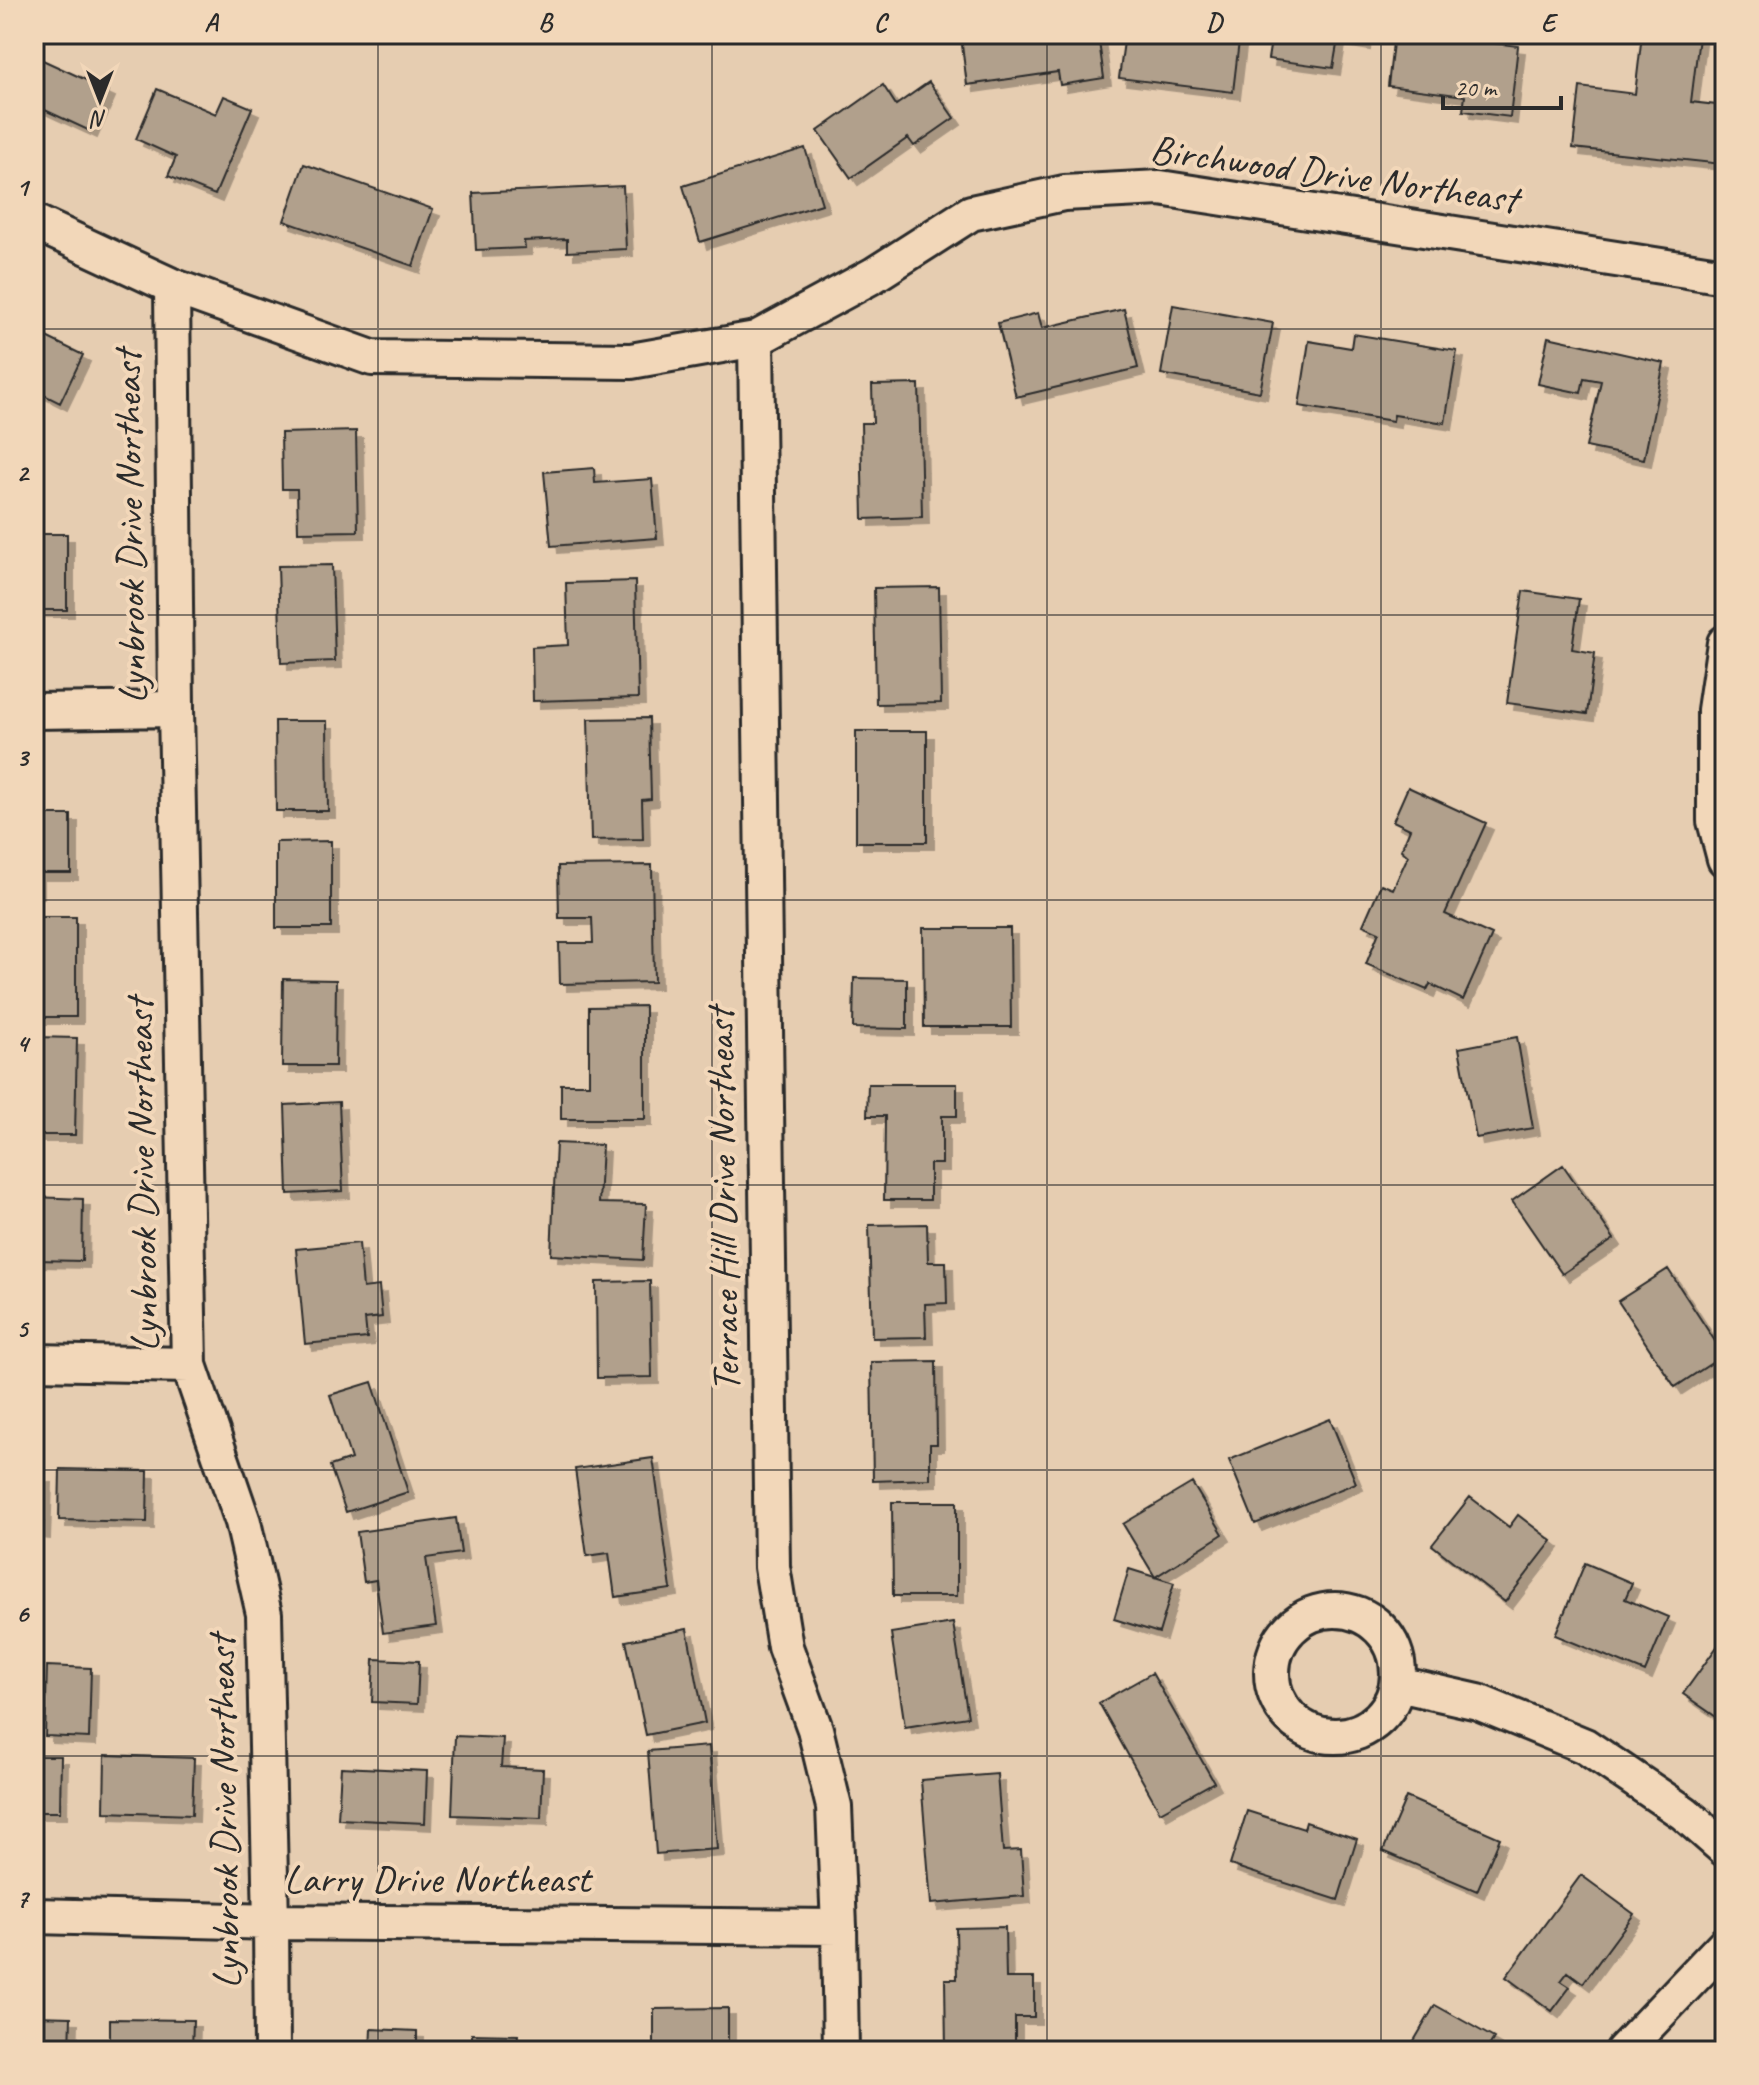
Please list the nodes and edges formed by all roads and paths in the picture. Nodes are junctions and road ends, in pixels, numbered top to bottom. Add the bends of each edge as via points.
1 (34, 222) edge
2 (1725, 276) edge
3 (172, 286) junction
4 (756, 339) junction
5 (1725, 643) edge
6 (176, 709) junction
7 (34, 711) edge
8 (1725, 859) edge
9 (34, 1362) edge
10 (189, 1365) junction
11 (1398, 1684) dead end
12 (1725, 1849) edge
13 (34, 1916) edge
14 (271, 1922) junction
15 (839, 1927) junction
16 (1725, 1944) edge
17 (272, 2051) edge
18 (841, 2051) edge
19 (1623, 2051) edge

1 - 3 street, Birchwood Drive Northeast
2 - 4 street, Birchwood Drive Northeast via 1160,188 1064,193 971,213 874,275
3 - 4 street, Birchwood Drive Northeast via 372,358 631,361
3 - 6 street, Lynbrook Drive Northeast
4 - 15 street, Terrace Hill Drive Northeast via 772,1567 785,1647 815,1729 834,1807
5 - 8 street via 1715,710 1715,821
6 - 7 street
6 - 10 street, Lynbrook Drive Northeast
9 - 10 street
10 - 14 street, Lynbrook Drive Northeast via 243,1522 264,1614
11 - 12 street via 1478,1702 1585,1746 1684,1813
13 - 14 street, Larry Drive Northeast
14 - 15 street, Larry Drive Northeast
14 - 17 street, Lynbrook Drive Northeast
15 - 18 street, Terrace Hill Drive Northeast
16 - 19 street

